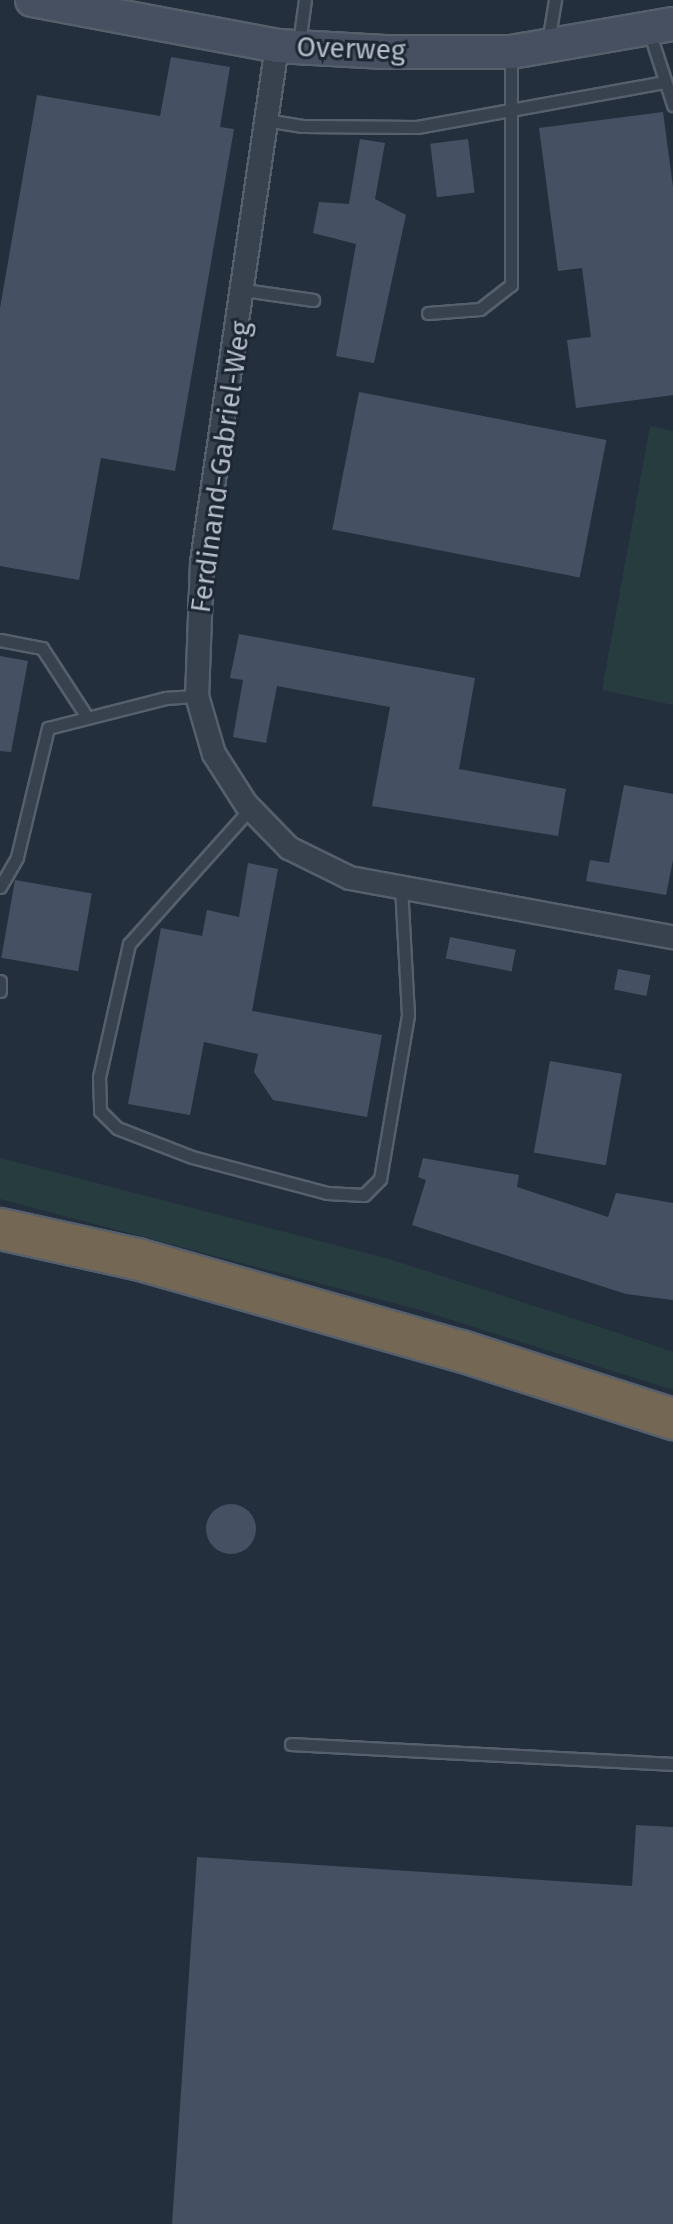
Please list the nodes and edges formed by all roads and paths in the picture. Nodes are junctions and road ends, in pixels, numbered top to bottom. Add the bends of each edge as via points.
1 (32, 0) edge
2 (305, 0) edge
3 (555, 0) edge
4 (661, 27) edge
5 (547, 46) junction
6 (288, 47) junction
7 (511, 52) junction
8 (665, 82) junction
9 (673, 105) edge
10 (512, 107) junction
11 (265, 120) junction
12 (244, 290) junction
13 (313, 300) dead end
14 (428, 313) dead end
15 (0, 640) edge
16 (197, 696) junction
17 (87, 717) junction
18 (250, 809) junction
19 (0, 887) edge
20 (401, 887) junction
21 (673, 937) edge
22 (0, 981) edge
23 (0, 991) edge
24 (0, 1229) edge
25 (673, 1419) edge
26 (291, 1744) dead end
27 (673, 1764) edge

1 - 6 street, Overweg
2 - 6 lane
3 - 5 lane
4 - 5 street, Overweg
4 - 8 lane
5 - 7 street, Overweg
6 - 7 street, Overweg
6 - 11 street, Ferdinand-Gabriel-Weg
7 - 10 lane
8 - 9 lane
8 - 10 lane
10 - 11 lane via 417,127 303,126
10 - 14 lane via 511,285 480,309
11 - 12 street, Ferdinand-Gabriel-Weg
12 - 13 lane
12 - 16 street, Ferdinand-Gabriel-Weg via 202,562
15 - 17 lane via 42,648
16 - 17 lane
16 - 18 street, Ferdinand-Gabriel-Weg via 214,754
17 - 19 lane via 48,728 17,857
18 - 20 street, Ferdinand-Gabriel-Weg via 289,848 350,878
18 - 20 lane via 129,944 99,1077 100,1111 117,1128 192,1157 327,1193 364,1195 380,1179 387,1152 408,1015
20 - 21 street, Ferdinand-Gabriel-Weg
22 - 23 lane
24 - 25 highway via 137,1259 416,1338
26 - 27 lane

